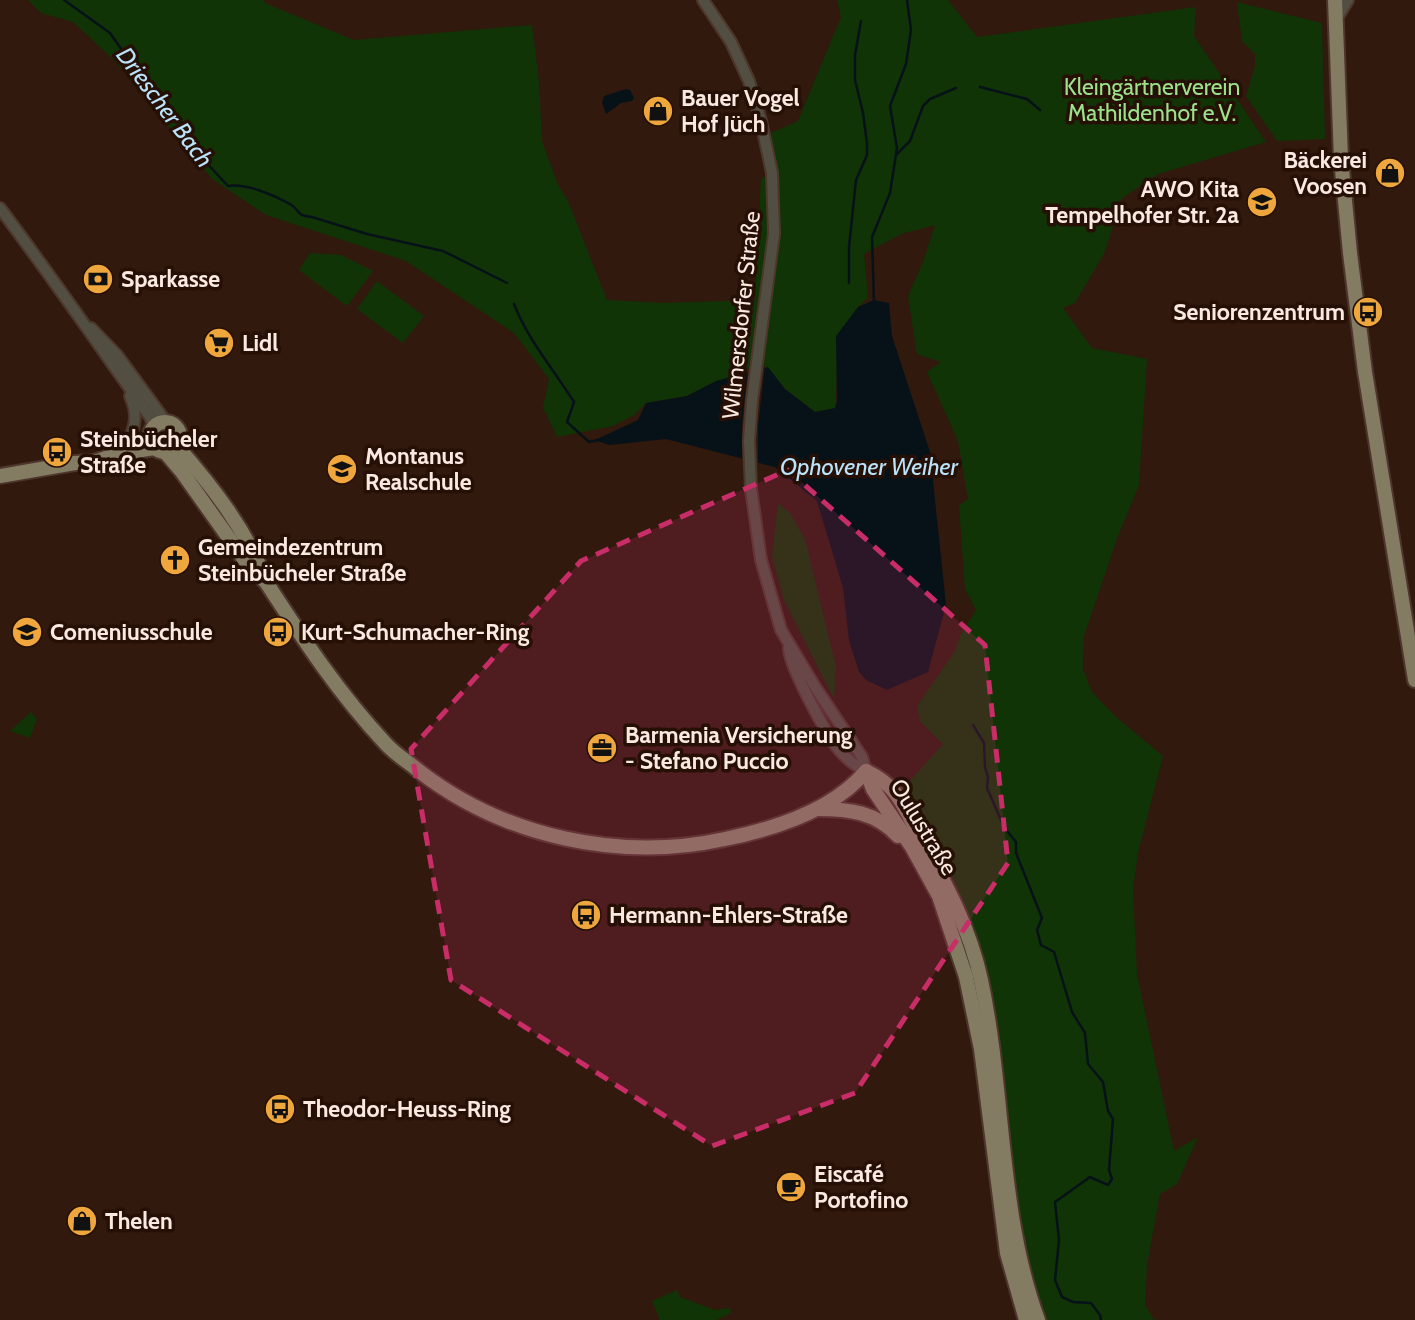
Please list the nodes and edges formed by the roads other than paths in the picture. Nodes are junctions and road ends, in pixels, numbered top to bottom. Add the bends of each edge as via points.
1 (704, 0) edge
2 (1335, 0) edge
3 (1348, 0) edge
4 (1336, 20) junction
5 (0, 208) edge
6 (82, 319) junction
7 (122, 378) junction
8 (161, 439) junction
9 (126, 444) junction
10 (75, 463) junction
11 (0, 477) edge
12 (1415, 680) edge
13 (866, 771) junction
14 (816, 809) junction
15 (944, 912) junction
16 (1026, 1320) edge
17 (1038, 1320) edge

1 - 13 street, Wilmersdorfer Straße via 731,42 748,81 772,173 774,234 750,425 751,489 761,559 789,645 862,757
2 - 4 main road
3 - 4 street
4 - 12 main road via 1347,223 1365,372
5 - 6 street
6 - 7 street
6 - 8 street via 117,355
7 - 8 street
7 - 9 street via 136,416
8 - 9 main road
8 - 10 main road
8 - 14 main road via 330,678 388,746 444,790 539,832 624,848 695,846 759,832
9 - 10 main road
10 - 11 main road
13 - 14 main road via 851,788
13 - 15 main road, Oulustraße via 922,863
13 - 17 main road, Oulustraße via 894,789 909,812 967,931 989,1028 1021,1270
14 - 15 main road via 860,812 893,830
15 - 16 main road, Oulustraße via 966,977 981,1049 1007,1253

